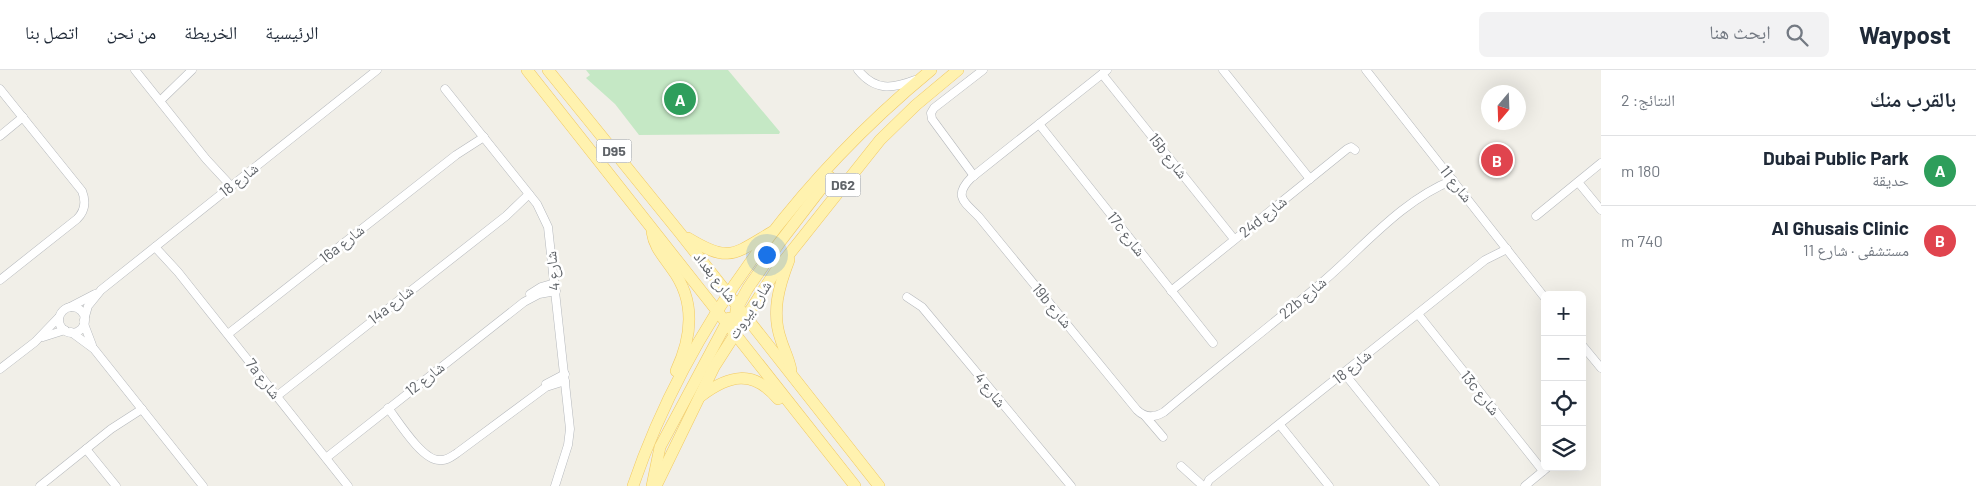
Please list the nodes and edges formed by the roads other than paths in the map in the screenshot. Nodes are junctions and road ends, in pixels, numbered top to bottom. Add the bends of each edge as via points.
1 (135, 70) edge
2 (377, 70) edge
3 (527, 70) edge
4 (548, 70) edge
5 (858, 70) edge
6 (931, 70) edge
7 (958, 70) edge
8 (983, 70) edge
9 (1224, 70) edge
10 (1366, 70) edge
11 (190, 72) edge
12 (1105, 72) edge
13 (922, 78) junction
14 (0, 89) edge
15 (445, 89) dead end
16 (158, 98) junction
17 (23, 117) junction
18 (1038, 124) junction
19 (482, 135) junction
20 (0, 136) edge
21 (847, 147) junction
22 (1355, 150) dead end
23 (1601, 163) edge
24 (1447, 172) junction
25 (974, 176) junction
26 (1310, 179) junction
27 (1452, 180) junction
28 (1578, 182) junction
29 (229, 188) junction
30 (1432, 189) junction
31 (531, 197) junction
32 (1601, 210) edge
33 (1536, 216) dead end
34 (652, 228) junction
35 (777, 228) junction
36 (680, 233) junction
37 (1234, 239) junction
38 (1500, 241) junction
39 (796, 244) junction
40 (157, 245) junction
41 (1507, 249) junction
42 (1485, 260) junction
43 (0, 280) edge
44 (555, 287) junction
45 (101, 290) junction
46 (1171, 291) junction
47 (1541, 293) edge
48 (729, 295) junction
49 (907, 298) dead end
50 (738, 306) junction
51 (69, 307) junction
52 (718, 312) junction
53 (1418, 314) junction
54 (746, 316) junction
55 (59, 317) junction
56 (84, 322) junction
57 (727, 324) junction
58 (68, 331) junction
59 (734, 333) junction
60 (228, 334) junction
61 (35, 342) junction
62 (1213, 343) dead end
63 (94, 349) junction
64 (1586, 350) edge
65 (1601, 368) edge
66 (0, 369) edge
67 (1344, 373) junction
68 (791, 374) junction
69 (565, 378) junction
70 (277, 396) junction
71 (698, 398) junction
72 (668, 400) junction
73 (1132, 404) junction
74 (1171, 405) junction
75 (140, 407) junction
76 (388, 408) junction
77 (1145, 416) junction
78 (1280, 425) junction
79 (1163, 437) dead end
80 (86, 449) junction
81 (326, 458) junction
82 (1541, 463) edge
83 (1181, 466) dead end
84 (1544, 471) edge
85 (1217, 474) junction
86 (40, 486) edge
87 (116, 486) edge
88 (203, 486) edge
89 (348, 486) edge
90 (555, 486) edge
91 (633, 486) edge
92 (652, 486) edge
93 (656, 486) edge
94 (854, 486) edge
95 (880, 486) edge
96 (1071, 486) edge
97 (1204, 486) edge
98 (1211, 486) edge
99 (1329, 486) edge
100 (1435, 486) edge
101 (1525, 486) edge

1 - 16 street
2 - 29 street, شارع 18
3 - 34 main road, شارع بغداد / D95
4 - 36 main road, شارع بغداد / D95
5 - 13 street via 869,82 882,87 895,87
6 - 13 main road, شارع بيروت / D62
7 - 39 main road, شارع بيروت / D62 via 890,130
8 - 25 street via 930,113
9 - 26 street
10 - 24 street, شارع 11
11 - 16 street
12 - 18 street
12 - 37 street, 15b شارع
13 - 21 main road, شارع بيروت / D62
14 - 17 street
15 - 19 street, شارع 4
16 - 29 street
17 - 20 street
17 - 43 street via 82,191 84,205 76,219
18 - 25 street
18 - 46 street, 17c شارع
19 - 31 street, شارع 4
19 - 60 street, 16a شارع
21 - 35 main road, شارع بيروت / D62
21 - 50 main road via 834,171 780,242
22 - 26 street, 24d شارع via 1349,148
23 - 28 street
24 - 27 street, شارع 11
24 - 30 street, 22b شارع
25 - 73 street, 19b شارع via 962,193 964,203
26 - 37 street, 24d شارع
27 - 30 street, 22b شارع
27 - 38 street, شارع 11
28 - 32 street
28 - 33 street
29 - 40 street, شارع 18
30 - 74 street, 22b شارع via 1363,242 1320,284
31 - 44 street, شارع 4 via 542,211 548,227
31 - 70 street, 14a شارع
34 - 52 main road, شارع بغداد / D95
34 - 72 main road via 656,247 674,271 690,314 686,349
35 - 36 main road via 746,248 728,254 707,250
35 - 48 main road, شارع بيروت / D62
36 - 48 main road, شارع بغداد / D95
37 - 46 street, 24d شارع
38 - 41 street, شارع 11
38 - 42 street, شارع 18
39 - 54 main road, شارع بيروت / D62
39 - 68 main road via 780,285 776,309 779,334
40 - 45 street, شارع 18
40 - 60 street, 7a شارع
41 - 42 street, شارع 18
41 - 47 street, شارع 11
42 - 53 street, شارع 18
44 - 69 street, شارع 4
44 - 76 street, شارع 12 via 524,302
45 - 51 street, شارع 18
45 - 56 street, شارع 18 via 88,306
46 - 62 street, 17c شارع
48 - 50 main road, شارع بغداد / D95
48 - 52 main road, شارع بيروت / D62
48 - 57 main road
49 - 96 street, شارع 4 via 922,307
50 - 54 main road, شارع بغداد / D95
50 - 59 main road
51 - 55 street
51 - 56 street via 80,310
52 - 57 main road, شارع بغداد / D95
52 - 72 main road, شارع بيروت / D62
53 - 67 street, شارع 18
53 - 82 street, 13c شارع
54 - 59 main road, شارع بيروت / D62
54 - 68 main road, شارع بغداد / D95
55 - 58 street via 60,325
55 - 61 street
56 - 58 street via 79,330
56 - 63 street
57 - 59 main road, شارع بغداد / D95
57 - 92 main road via 660,447
58 - 61 street via 49,333
58 - 63 street
59 - 71 main road, شارع بيروت / D62
59 - 94 main road, شارع بغداد / D95
60 - 70 street, 7a شارع
61 - 66 street
63 - 75 street
64 - 65 street
67 - 78 street, شارع 18
67 - 100 street
68 - 95 main road, شارع بغداد / D95
69 - 76 street via 538,393 440,466 428,461
69 - 90 street, شارع 4 via 570,437
70 - 81 street, 7a شارع
71 - 93 main road, شارع بيروت / D62
71 - 94 main road via 725,380 742,378 756,381 772,393 833,466
72 - 91 main road, شارع بيروت / D62
73 - 74 street, 22b شارع via 1150,413
73 - 77 street
74 - 77 street, 22b شارع via 1156,417
75 - 80 street
75 - 88 street
76 - 81 street, شارع 12
77 - 79 street
78 - 85 street, شارع 18
78 - 99 street
80 - 86 street
80 - 87 street
81 - 89 street, 7a شارع
83 - 97 street
84 - 101 street
85 - 97 street, شارع 18
85 - 98 street, شارع 18

